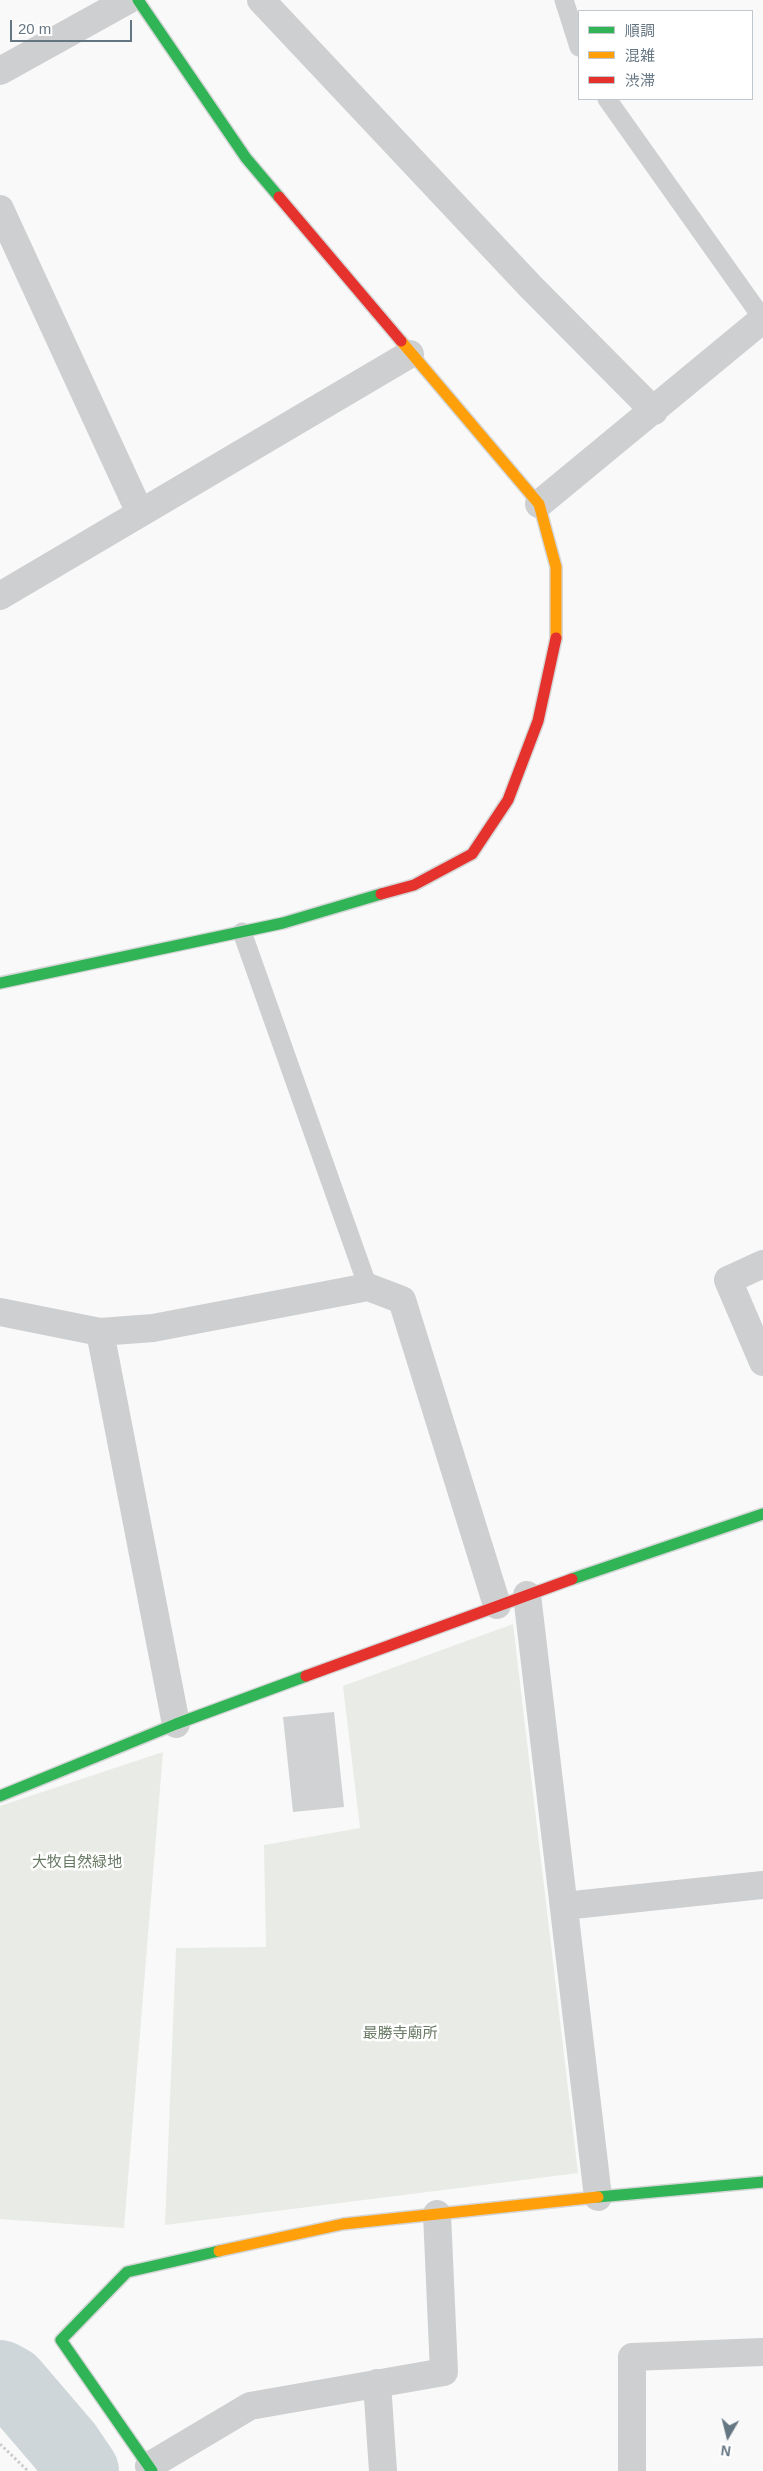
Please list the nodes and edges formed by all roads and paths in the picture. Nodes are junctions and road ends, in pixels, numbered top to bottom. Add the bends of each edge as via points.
1 (128, 0) edge
2 (138, 0) edge
3 (261, 0) edge
4 (564, 0) edge
5 (578, 44) edge
6 (0, 72) edge
7 (608, 100) edge
8 (0, 209) edge
9 (763, 319) edge
10 (410, 354) junction
11 (654, 411) junction
12 (539, 504) junction
13 (140, 513) junction
14 (0, 596) edge
15 (242, 932) junction
16 (0, 983) edge
17 (763, 1264) edge
18 (368, 1287) junction
19 (0, 1312) edge
20 (100, 1332) junction
21 (763, 1362) edge
22 (763, 1514) edge
23 (527, 1595) junction
24 (497, 1605) junction
25 (176, 1724) junction
26 (0, 1796) edge
27 (763, 1885) edge
28 (564, 1906) junction
29 (763, 2182) edge
30 (598, 2197) junction
31 (437, 2214) junction
32 (763, 2352) edge
33 (377, 2383) junction
34 (0, 2444) edge
35 (150, 2469) edge
36 (28, 2471) edge
37 (383, 2471) edge
38 (632, 2471) edge

1 - 6 street
2 - 10 street via 246,158
3 - 11 street via 530,286
4 - 5 lane
7 - 9 lane
8 - 13 street
9 - 11 street
10 - 12 street
10 - 13 street
11 - 12 street
12 - 15 street via 556,567 557,634 532,739 508,800 472,854 414,885
13 - 14 street
15 - 16 street
15 - 18 lane
17 - 21 street via 728,1280
18 - 20 street via 153,1328
18 - 24 street via 402,1300
19 - 20 street
20 - 25 street
22 - 23 street
23 - 24 street
23 - 28 street
24 - 25 street
25 - 26 street
27 - 28 street
28 - 30 street
29 - 30 street
30 - 31 street
31 - 33 street via 444,2372
31 - 35 street via 343,2224 127,2272 61,2340
32 - 38 street via 632,2357
33 - 35 street via 250,2406
33 - 37 street
34 - 36 path

